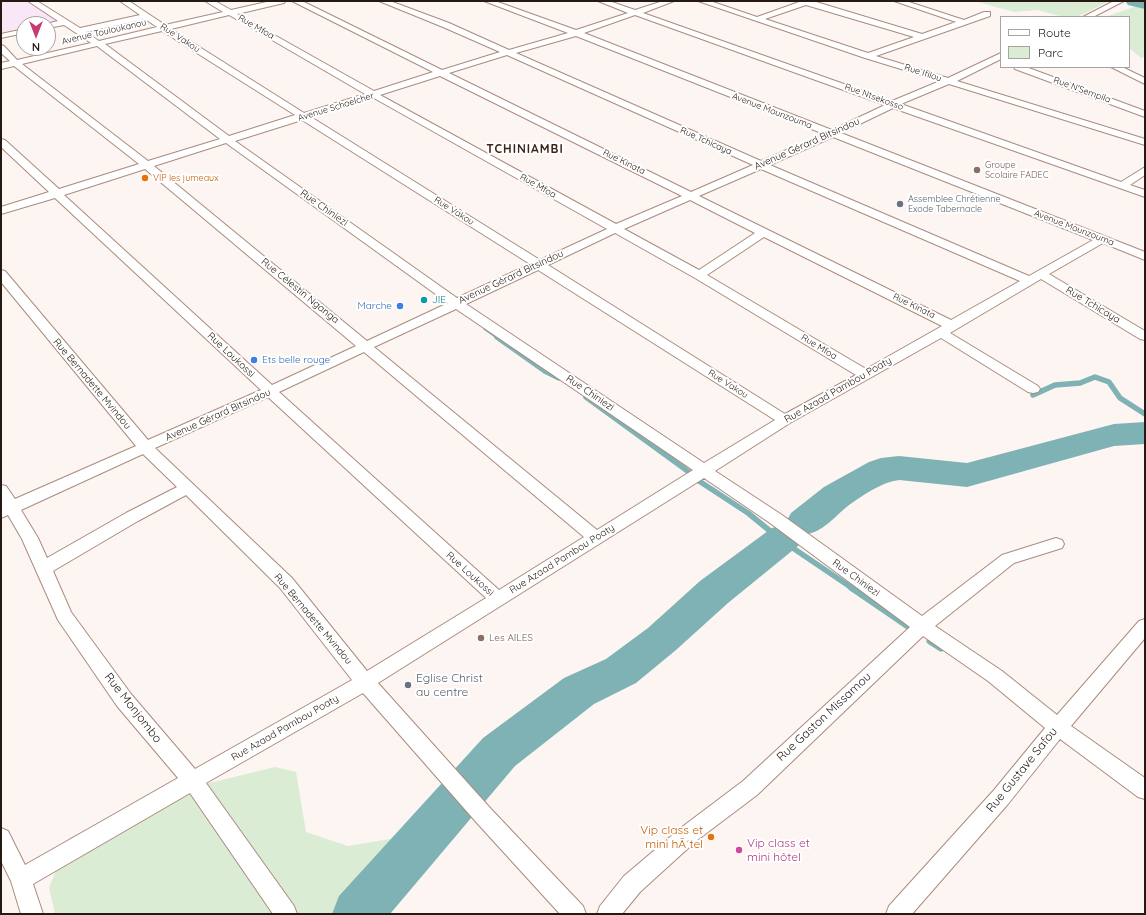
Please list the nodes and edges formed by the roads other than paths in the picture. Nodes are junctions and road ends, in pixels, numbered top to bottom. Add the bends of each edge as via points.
1 (32, 1) edge
2 (124, 1) edge
3 (209, 1) edge
4 (281, 1) edge
5 (296, 1) edge
6 (383, 1) edge
7 (488, 1) edge
8 (602, 1) edge
9 (670, 1) edge
10 (702, 1) edge
11 (898, 1) edge
12 (808, 2) edge
13 (1118, 2) edge
14 (230, 12) junction
15 (636, 13) junction
16 (987, 14) dead end
17 (147, 16) junction
18 (1089, 16) edge
19 (758, 20) junction
20 (66, 22) junction
21 (964, 22) junction
22 (56, 24) edge
23 (165, 29) junction
24 (80, 31) junction
25 (16, 33) edge
26 (576, 33) junction
27 (1, 36) edge
28 (923, 37) junction
29 (99, 44) junction
30 (1, 48) edge
31 (506, 53) junction
32 (868, 56) junction
33 (999, 59) edge
34 (16, 63) junction
35 (1, 66) edge
36 (1021, 68) edge
37 (1117, 68) edge
38 (442, 73) junction
39 (949, 81) junction
40 (1145, 81) edge
41 (374, 95) junction
42 (893, 104) junction
43 (1145, 114) edge
44 (304, 116) junction
45 (832, 134) junction
46 (229, 141) junction
47 (1, 142) edge
48 (1145, 142) edge
49 (761, 165) junction
50 (148, 166) junction
51 (1145, 170) edge
52 (1122, 186) junction
53 (56, 194) junction
54 (1145, 194) edge
55 (692, 196) junction
56 (1, 211) edge
57 (614, 229) junction
58 (764, 232) junction
59 (1102, 239) junction
60 (1145, 256) edge
61 (539, 264) junction
62 (1, 274) edge
63 (699, 275) junction
64 (1035, 277) junction
65 (456, 302) junction
66 (946, 329) junction
67 (1145, 336) edge
68 (366, 346) junction
69 (865, 374) junction
70 (1033, 389) dead end
71 (270, 391) junction
72 (785, 420) junction
73 (145, 447) junction
74 (704, 469) junction
75 (186, 488) junction
76 (1, 490) edge
77 (6, 510) edge
78 (596, 538) junction
79 (1056, 544) dead end
80 (44, 568) junction
81 (498, 599) junction
82 (922, 626) junction
83 (1145, 626) edge
84 (365, 682) junction
85 (1058, 727) junction
86 (193, 781) junction
87 (1145, 790) edge
88 (1, 838) edge
89 (21, 879) junction
90 (32, 914) edge
91 (286, 914) edge
92 (574, 914) edge
93 (608, 914) edge
94 (897, 914) edge

1 - 20 street, Rue Chiniezi
2 - 17 street, Rue Vakou
3 - 14 street, Rue Mfoa
4 - 14 street, Avenue Touloukanou
5 - 38 street, Rue Kinata
6 - 31 street, Rue Tchicaya
7 - 26 street, Avenue Mounzouma
8 - 15 street, Rue Ntsekosso
9 - 15 street, Avenue Schoelcher
10 - 19 street, Rue Ifilou
11 - 21 street
12 - 19 street
12 - 28 street
13 - 18 street
14 - 23 street, Avenue Touloukanou
14 - 41 street, Rue Mfoa
15 - 26 street, Avenue Schoelcher
15 - 42 street, Rue Ntsekosso
16 - 21 street
17 - 23 street, Rue Vakou
17 - 24 street
19 - 32 street, Rue Ifilou
20 - 22 street
20 - 24 street, Rue Chiniezi
21 - 28 street
23 - 29 street, Avenue Touloukanou
23 - 44 street, Rue Vakou
24 - 29 street, Rue Chiniezi
25 - 27 street
26 - 31 street, Avenue Schoelcher
26 - 45 street, Avenue Mounzouma
28 - 32 street
29 - 34 street, Avenue Touloukanou
29 - 46 street, Rue Chiniezi
30 - 34 street, Rue Célestin Nganga
31 - 38 street, Avenue Schoelcher
31 - 49 street, Rue Tchicaya
32 - 39 street, Rue Ifilou
33 - 39 street, Avenue Gérard Bitsindou
34 - 35 street, Avenue Touloukanou
34 - 50 street, Rue Célestin Nganga
36 - 43 street, Rue N'Sempila
37 - 40 street
38 - 41 street, Avenue Schoelcher
38 - 55 street, Rue Kinata
39 - 42 street, Avenue Gérard Bitsindou
39 - 48 street, Rue Ifilou
41 - 44 street, Avenue Schoelcher
41 - 57 street, Rue Mfoa
42 - 45 street, Avenue Gérard Bitsindou
42 - 52 street, Rue Ntsekosso
44 - 46 street, Avenue Schoelcher
44 - 61 street, Rue Vakou
45 - 49 street, Avenue Gérard Bitsindou
45 - 59 street, Avenue Mounzouma
46 - 50 street, Avenue Schoelcher
46 - 65 street, Rue Chiniezi
47 - 53 street, Rue Loukossi
49 - 55 street, Avenue Gérard Bitsindou
49 - 64 street, Rue Tchicaya
50 - 53 street, Avenue Schoelcher
50 - 68 street, Rue Célestin Nganga
51 - 52 street
52 - 54 street, Rue Ntsekosso
53 - 56 street, Avenue Schoelcher
53 - 71 street, Rue Loukossi
55 - 57 street, Avenue Gérard Bitsindou
55 - 58 street, Rue Kinata
57 - 61 street, Avenue Gérard Bitsindou
57 - 63 street, Rue Mfoa
58 - 63 street
58 - 66 street, Rue Kinata
59 - 60 street, Avenue Mounzouma
59 - 64 street, Rue Azaad Pambou Poaty
61 - 65 street, Avenue Gérard Bitsindou
61 - 72 street, Rue Vakou
62 - 73 street, Rue Bernadette Mvindou
63 - 69 street, Rue Mfoa
64 - 66 street, Rue Azaad Pambou Poaty
64 - 67 street, Rue Tchicaya
65 - 68 street, Avenue Gérard Bitsindou
65 - 74 street, Rue Chiniezi
66 - 69 street, Rue Azaad Pambou Poaty
66 - 70 street, Rue Kinata
68 - 71 street, Avenue Gérard Bitsindou
68 - 78 street, Rue Célestin Nganga
69 - 72 street, Rue Azaad Pambou Poaty
71 - 73 street, Avenue Gérard Bitsindou
71 - 81 street, Rue Loukossi
72 - 74 street, Rue Azaad Pambou Poaty
73 - 75 street, Rue Bernadette Mvindou
73 - 77 street, Avenue Gérard Bitsindou
74 - 78 street, Rue Azaad Pambou Poaty
74 - 82 street, Rue Chiniezi
75 - 80 street
75 - 84 street, Rue Bernadette Mvindou via 286,583
76 - 77 street, Rue Monjombo
77 - 80 street, Rue Monjombo via 30,538
78 - 81 street, Rue Azaad Pambou Poaty
79 - 82 street, Rue Gaston Missamou via 1008,559
80 - 86 street, Rue Monjombo via 64,615 124,700
81 - 84 street, Rue Azaad Pambou Poaty
82 - 85 street, Rue Chiniezi via 995,676
82 - 93 street, Rue Gaston Missamou via 750,788 689,834 632,884
83 - 85 street, Rue Gustave Safou
84 - 86 street, Rue Azaad Pambou Poaty
84 - 92 street, Rue Bernadette Mvindou
85 - 87 street, Rue Chiniezi
85 - 94 street, Rue Gustave Safou via 1001,797
86 - 89 street, Rue Azaad Pambou Poaty
86 - 91 street, Rue Monjombo
88 - 89 street
89 - 90 street

